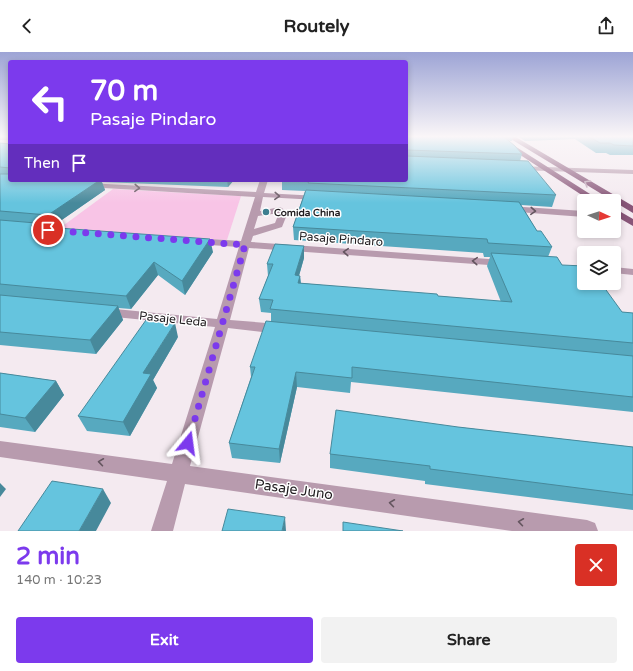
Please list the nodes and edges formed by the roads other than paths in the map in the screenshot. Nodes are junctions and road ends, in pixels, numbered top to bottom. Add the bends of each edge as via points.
1 (528, 158) edge
2 (547, 158) edge
3 (534, 162) junction
4 (553, 162) junction
5 (633, 164) edge
6 (546, 169) junction
7 (566, 170) junction
8 (633, 172) edge
9 (263, 182) edge
10 (78, 184) edge
11 (586, 194) edge
12 (260, 195) junction
13 (328, 199) edge
14 (499, 209) edge
15 (633, 210) edge
16 (255, 214) junction
17 (577, 214) edge
18 (621, 217) edge
19 (633, 223) edge
20 (183, 240) edge
21 (247, 240) junction
22 (512, 263) edge
23 (621, 271) edge
24 (633, 272) edge
25 (92, 311) edge
26 (222, 324) junction
27 (295, 331) edge
28 (0, 448) edge
29 (179, 473) junction
30 (162, 531) edge
31 (587, 531) edge

1 - 3 main road
2 - 4 main road
3 - 4 street
3 - 6 main road
3 - 6 street via 513,164
4 - 5 street
4 - 7 main road
6 - 7 street
6 - 11 main road
7 - 8 street
15 -> 7 main road
9 - 12 street
10 -> 12 street
12 -> 13 street
12 - 16 street
14 -> 17 street
16 - 21 street
16 - 21 street via 280,210 284,212 279,225
18 - 19 main road
20 - 21 street, Pasaje Pindaro
22 -> 21 street, Pasaje Pindaro
21 - 26 street
23 - 24 street
25 - 26 street, Pasaje Leda
26 - 27 street, Pasaje Leda
26 - 29 street
29 -> 28 street, Pasaje Juno
29 - 30 street
31 -> 29 street, Pasaje Juno

